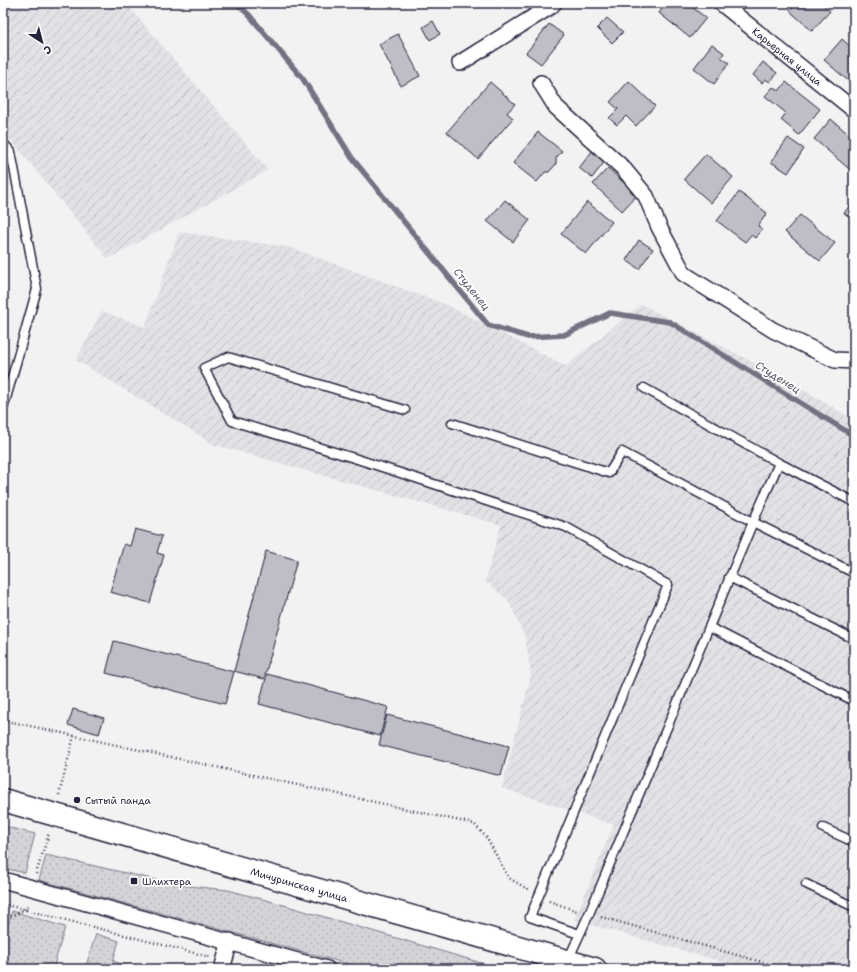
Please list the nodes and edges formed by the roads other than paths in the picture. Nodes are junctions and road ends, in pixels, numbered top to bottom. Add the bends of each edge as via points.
1 (554, 3) edge
2 (720, 3) edge
3 (460, 63) dead end
4 (541, 83) dead end
5 (854, 110) edge
6 (3, 143) edge
7 (854, 361) edge
8 (644, 388) dead end
9 (4, 398) edge
10 (3, 409) edge
11 (405, 410) dead end
12 (452, 423) dead end
13 (779, 464) junction
14 (854, 502) edge
15 (753, 522) junction
16 (854, 573) edge
17 (729, 577) junction
18 (709, 627) junction
19 (854, 639) edge
20 (854, 701) edge
21 (3, 800) edge
22 (823, 828) dead end
23 (854, 842) edge
24 (3, 880) edge
25 (806, 884) dead end
26 (854, 907) edge
27 (580, 934) junction
28 (230, 942) junction
29 (568, 961) junction
30 (223, 965) edge
31 (327, 969) edge
32 (595, 969) edge

1 - 3 street
2 - 5 street, Карьерная улица
4 - 7 street via 556,107 623,168 646,196 684,274 773,330 835,360
6 - 9 lane via 11,152 37,289
8 - 13 lane
9 - 10 lane
11 - 27 lane via 228,357 204,368 232,421 566,527 668,585 530,917
12 - 15 lane via 609,473 622,452
13 - 14 lane
13 - 15 lane
15 - 16 lane
15 - 17 lane
17 - 18 lane
17 - 19 lane
18 - 20 lane
18 - 27 lane
21 - 29 main road, Мичуринская улица
22 - 23 lane
24 - 28 street
25 - 26 lane
27 - 29 lane
28 - 30 street
28 - 31 street
29 - 32 main road, Мичуринская улица

